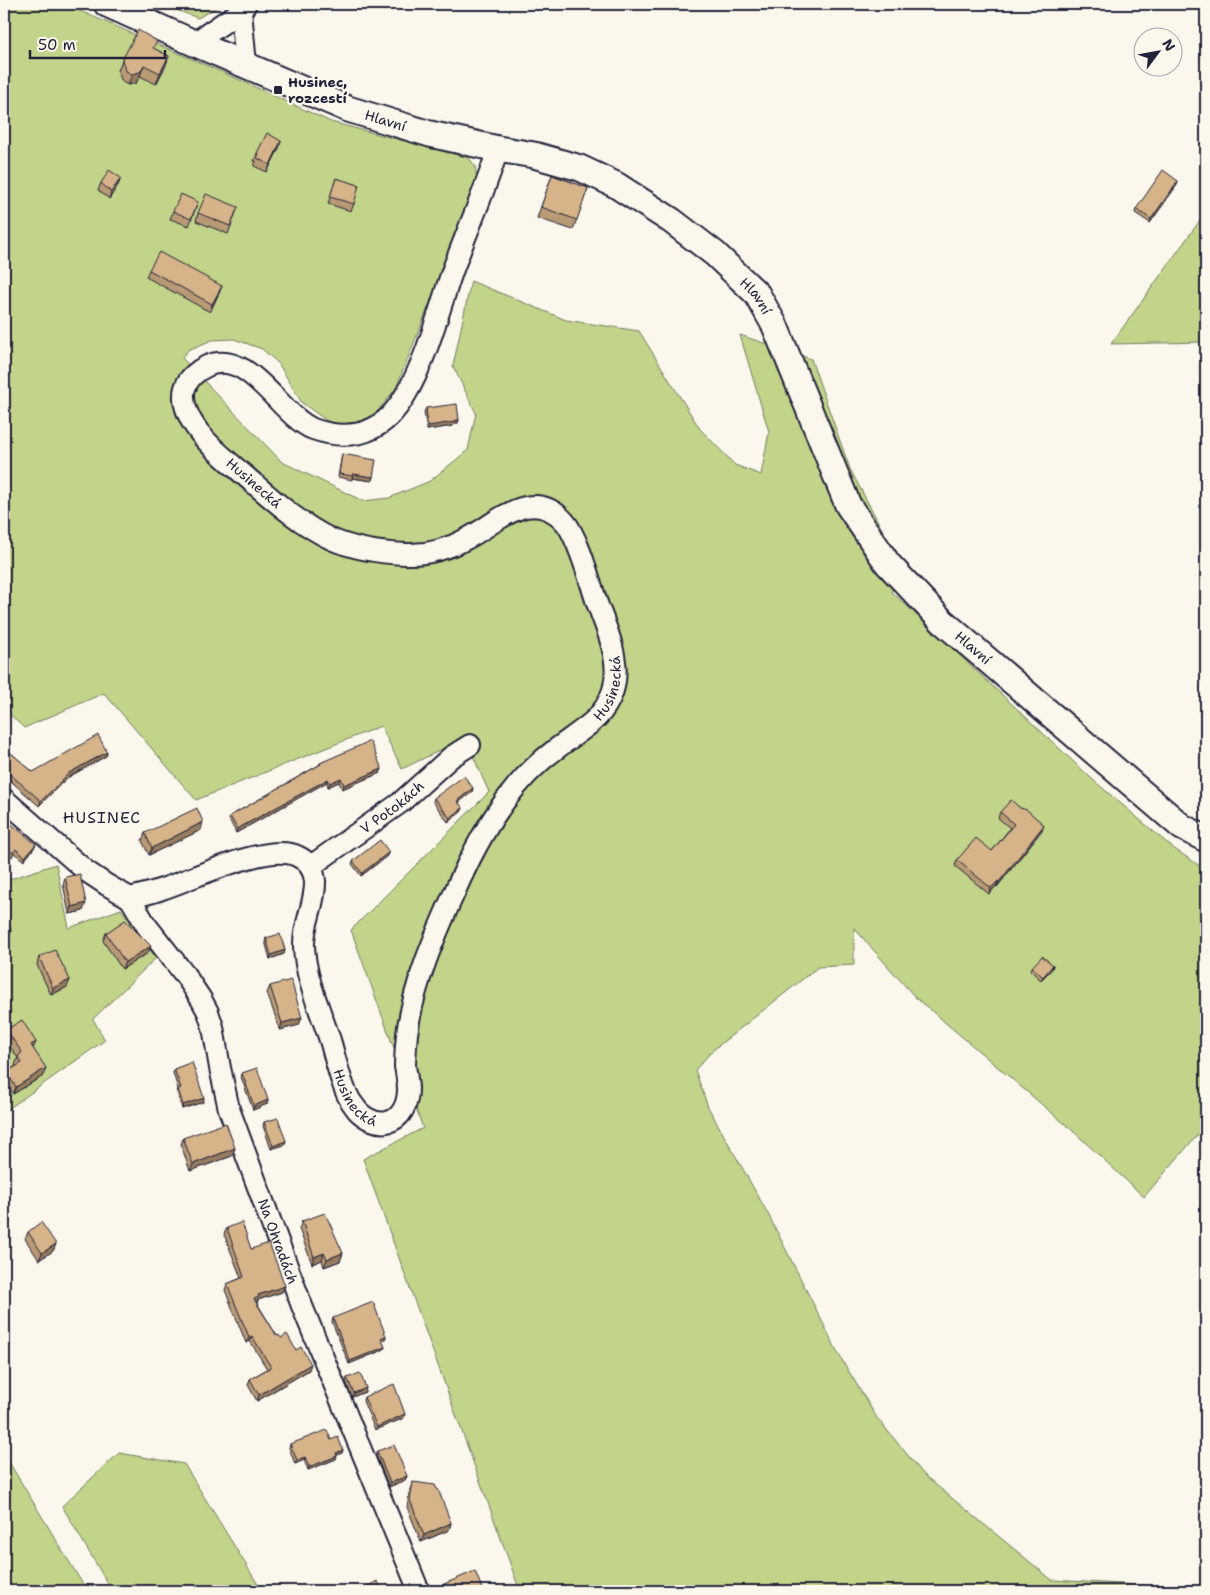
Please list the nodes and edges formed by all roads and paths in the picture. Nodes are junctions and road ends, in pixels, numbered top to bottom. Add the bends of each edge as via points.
1 (107, 4) edge
2 (243, 8) edge
3 (194, 43) junction
4 (246, 65) junction
5 (498, 149) junction
6 (470, 745) dead end
7 (4, 798) edge
8 (1206, 839) edge
9 (311, 866) junction
10 (130, 898) junction
11 (419, 1591) edge

1 - 3 street, Hlavní
2 - 3 street
2 - 4 street
3 - 4 street, Hlavní
4 - 5 street, Hlavní via 348,109 430,134
5 - 8 street, Hlavní via 580,168 616,185 715,254 750,286 775,326 848,505 888,564 942,621 1182,827
5 - 9 street, Husinecká via 422,358 409,389 390,418 365,432 338,435 315,430 296,419 254,376 229,363 214,362 202,368 191,377 185,389 184,402 190,418 220,454 292,516 339,542 371,550 412,554 443,549 468,538 513,510 526,506 551,511 565,523 575,541 617,662 612,693 604,709 594,721 538,763 515,788 466,869 435,936 413,1002 405,1054 406,1105 392,1122 371,1121 346,1093 308,973 304,947 305,927 315,890
6 - 9 street, V Potokách via 400,802
7 - 10 street via 86,871
9 - 10 street via 301,857 272,853
10 - 11 street, Na Ohradách via 208,1012 229,1109 302,1306

